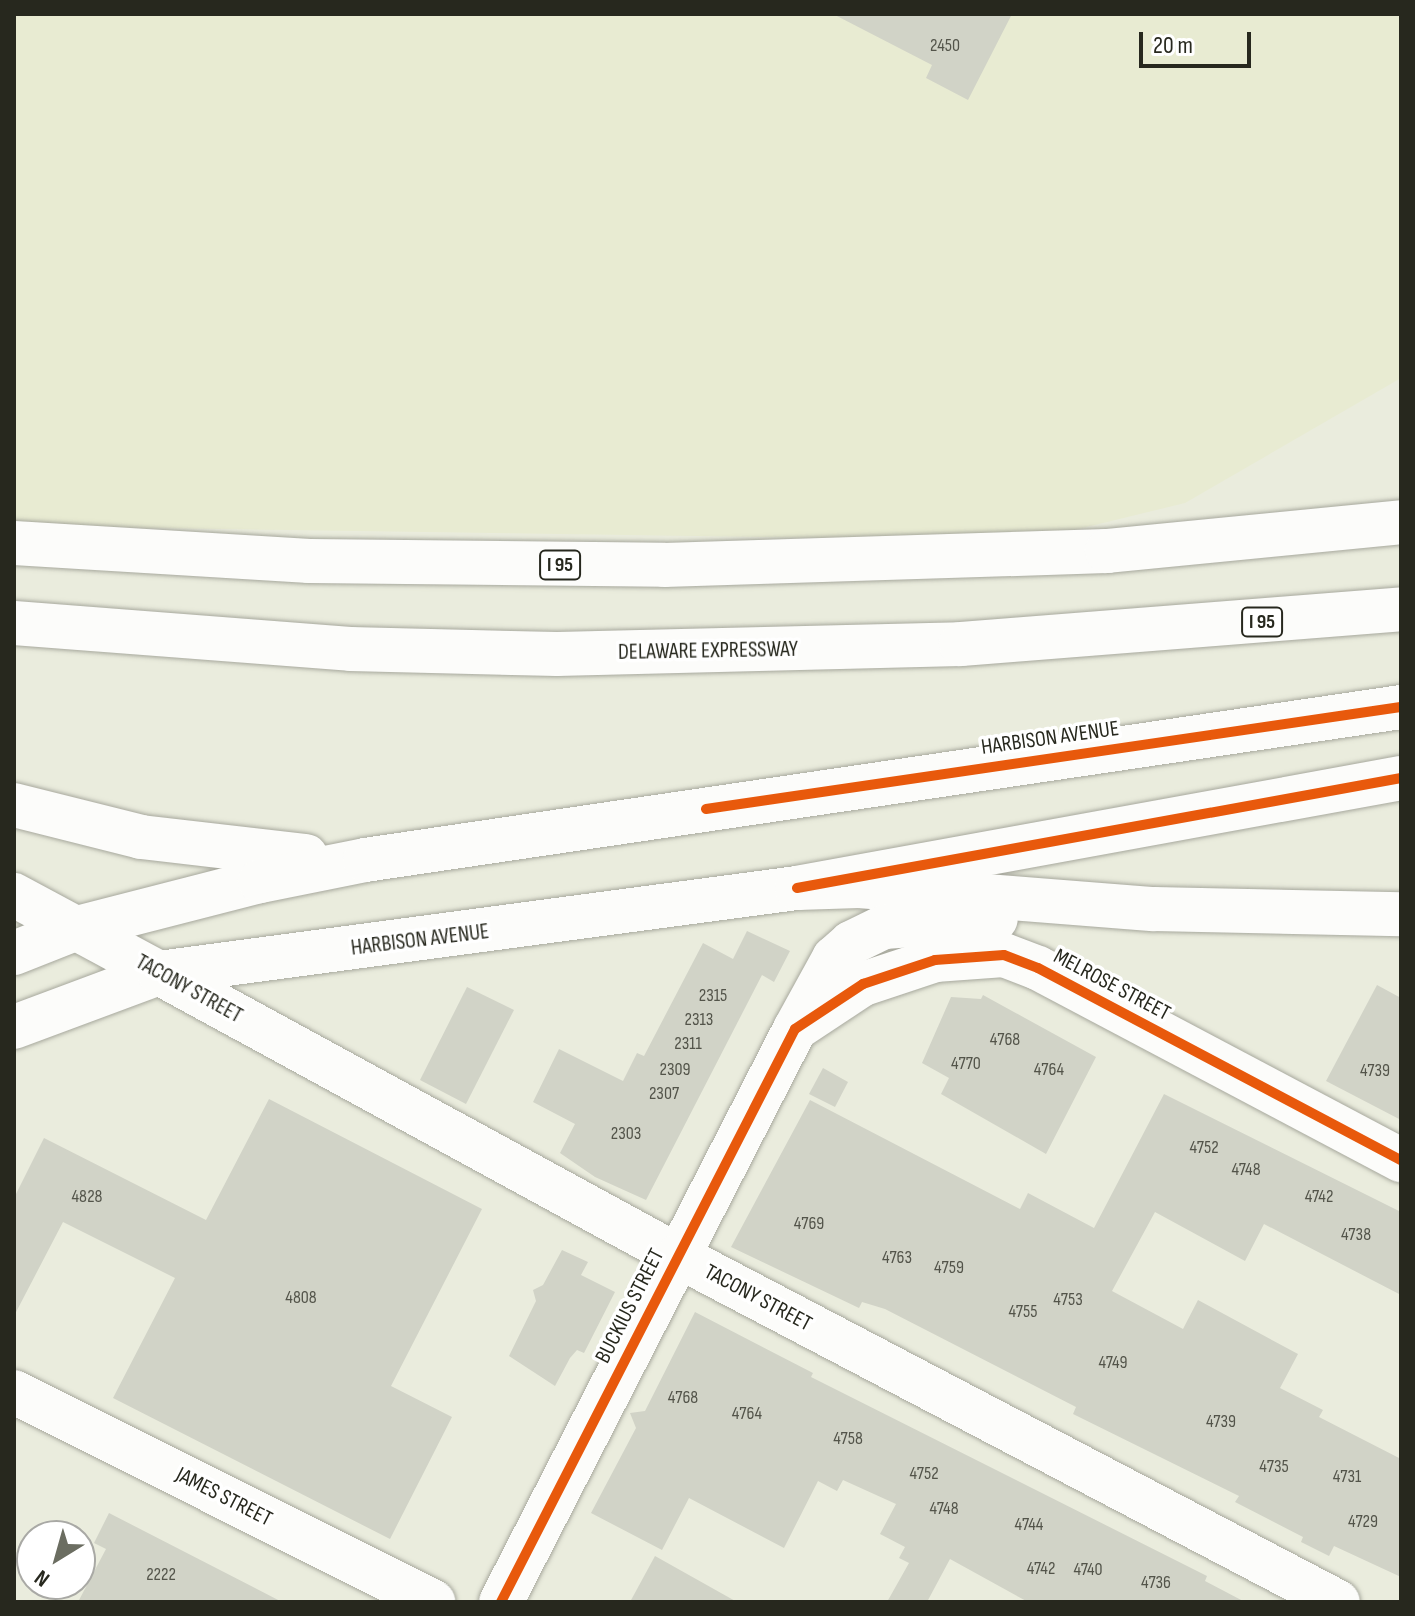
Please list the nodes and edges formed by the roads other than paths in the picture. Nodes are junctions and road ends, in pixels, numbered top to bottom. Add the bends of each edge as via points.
1 (1401, 522) edge
2 (14, 543) edge
3 (1401, 609) edge
4 (14, 623) edge
5 (1401, 707) edge
6 (1401, 778) edge
7 (14, 805) edge
8 (365, 860) junction
9 (797, 888) junction
10 (14, 895) edge
11 (1154, 909) junction
12 (1401, 914) edge
13 (77, 928) junction
14 (14, 953) edge
15 (159, 973) junction
16 (14, 1027) edge
17 (795, 1029) junction
18 (1401, 1160) edge
19 (678, 1256) junction
20 (14, 1392) edge
21 (433, 1602) edge
22 (501, 1602) edge
23 (1338, 1602) edge

1 - 2 main road, I 95 via 1284,538 1107,551 664,565 309,561
3 - 4 main road, DELAWARE EXPRESSWAY / I 95 via 961,644 557,654 350,649
5 - 8 main road, HARBISON AVENUE
6 - 9 main road, HARBISON AVENUE
7 - 8 main road via 141,837 235,852
8 - 13 main road, HARBISON AVENUE
9 - 11 main road via 859,886
9 - 15 main road, HARBISON AVENUE
10 - 13 main road, TACONY STREET
11 - 12 main road
11 - 17 main road, BUCKIUS STREET via 884,927 834,958
13 - 14 main road, HARBISON AVENUE
13 - 15 main road, TACONY STREET
15 - 16 main road, HARBISON AVENUE
15 - 19 main road, TACONY STREET
17 - 18 main road, MELROSE STREET via 837,997 898,971 973,954 1004,955 1038,968
17 - 19 main road, BUCKIUS STREET
19 - 22 main road, BUCKIUS STREET
19 - 23 main road, TACONY STREET
20 - 21 main road, JAMES STREET

